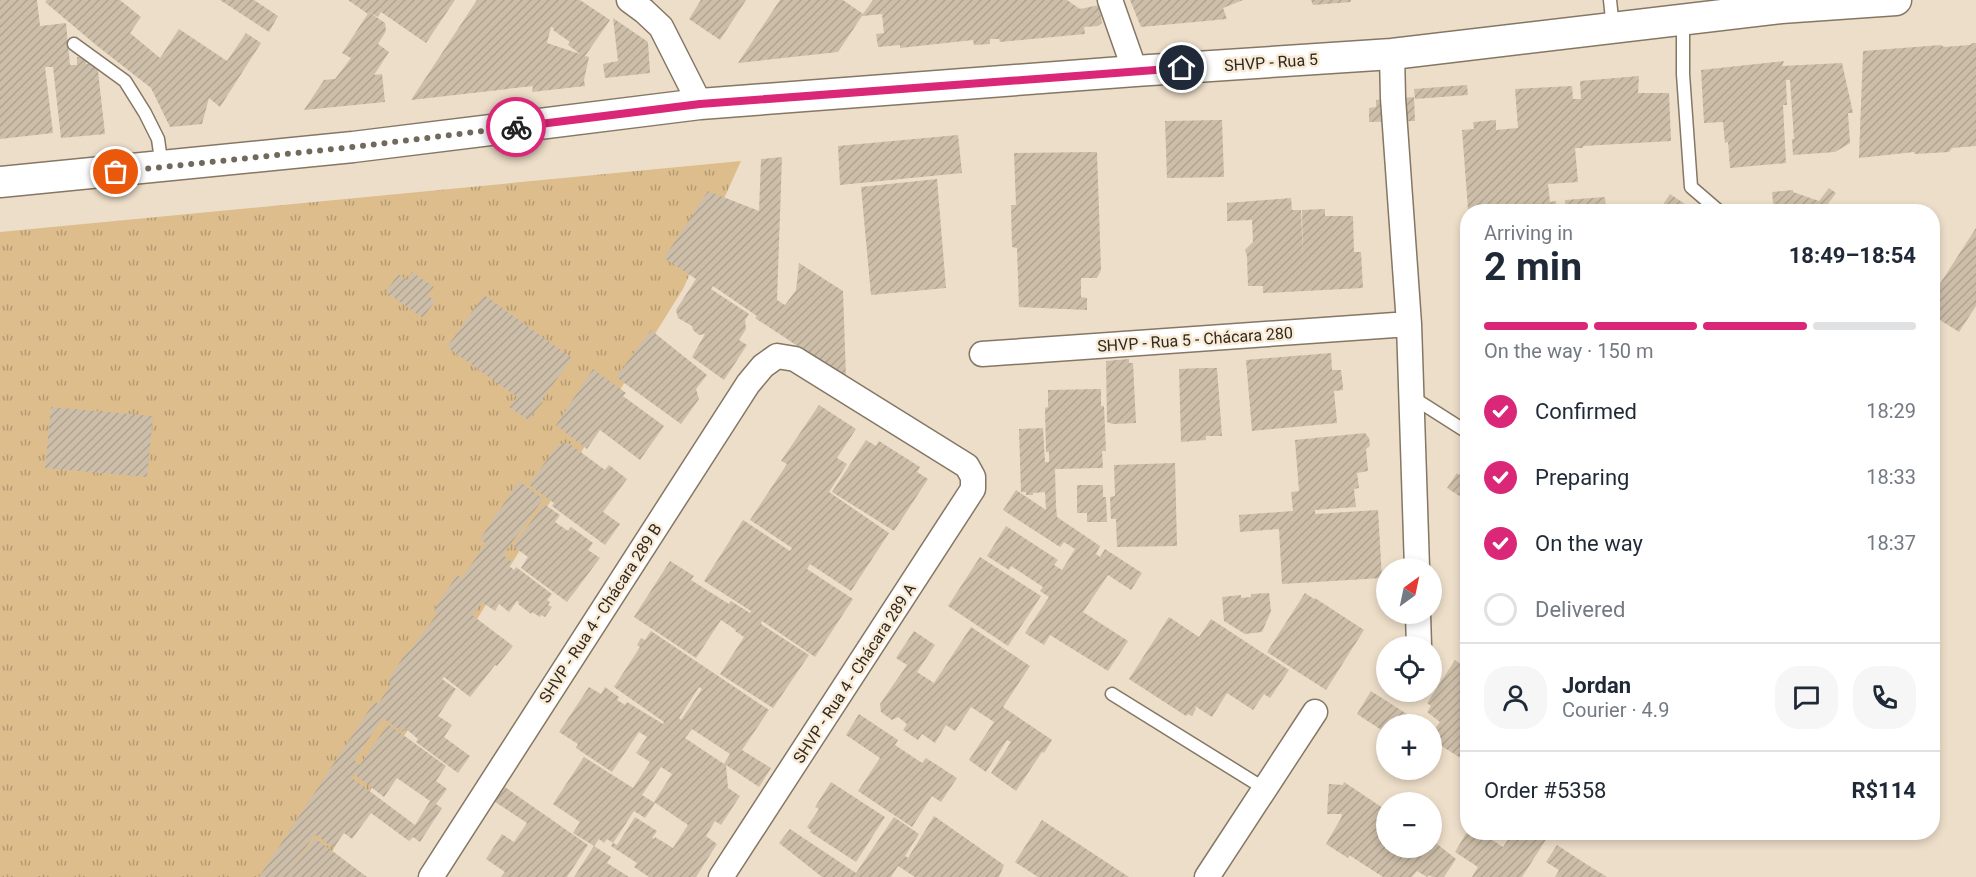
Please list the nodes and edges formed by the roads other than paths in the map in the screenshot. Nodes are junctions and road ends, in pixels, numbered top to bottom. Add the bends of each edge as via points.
1 (628, 0) edge
2 (1110, 0) edge
3 (1896, 0) edge
4 (1780, 4) edge
5 (1612, 14) edge
6 (1683, 20) junction
7 (74, 44) dead end
8 (1392, 54) junction
9 (1135, 70) junction
10 (700, 104) junction
11 (162, 167) junction
12 (0, 182) edge
13 (1711, 204) edge
14 (1409, 324) junction
15 (982, 354) dead end
16 (1412, 397) junction
17 (1460, 428) edge
18 (967, 466) joint
19 (1417, 558) edge
20 (1112, 694) dead end
21 (1315, 712) dead end
22 (1265, 789) junction
23 (431, 877) edge
24 (721, 877) edge
25 (1207, 877) edge

1 - 10 street via 661,27
2 - 9 street
3 - 4 street, SHVP - Rua 5
4 - 6 street, SHVP - Rua 5
5 - 6 street, SHVP - Rua 5
5 - 8 street, SHVP - Rua 5
6 - 13 lane via 1691,187
7 - 11 lane via 125,81 158,139
8 - 9 street, SHVP - Rua 5
8 - 14 street
9 - 10 street, SHVP - Rua 5
10 - 11 street, SHVP - Rua 5
11 - 12 street, SHVP - Rua 5
14 - 15 street, SHVP - Rua 5 - Chácara 280
14 - 16 street
16 - 17 lane
16 - 19 street
18 - 23 street, SHVP - Rua 4 - Chácara 289 B via 795,359 777,356 763,366
18 - 24 street, SHVP - Rua 4 - Chácara 289 A via 973,477 973,489
20 - 22 lane
21 - 22 street
22 - 25 street

